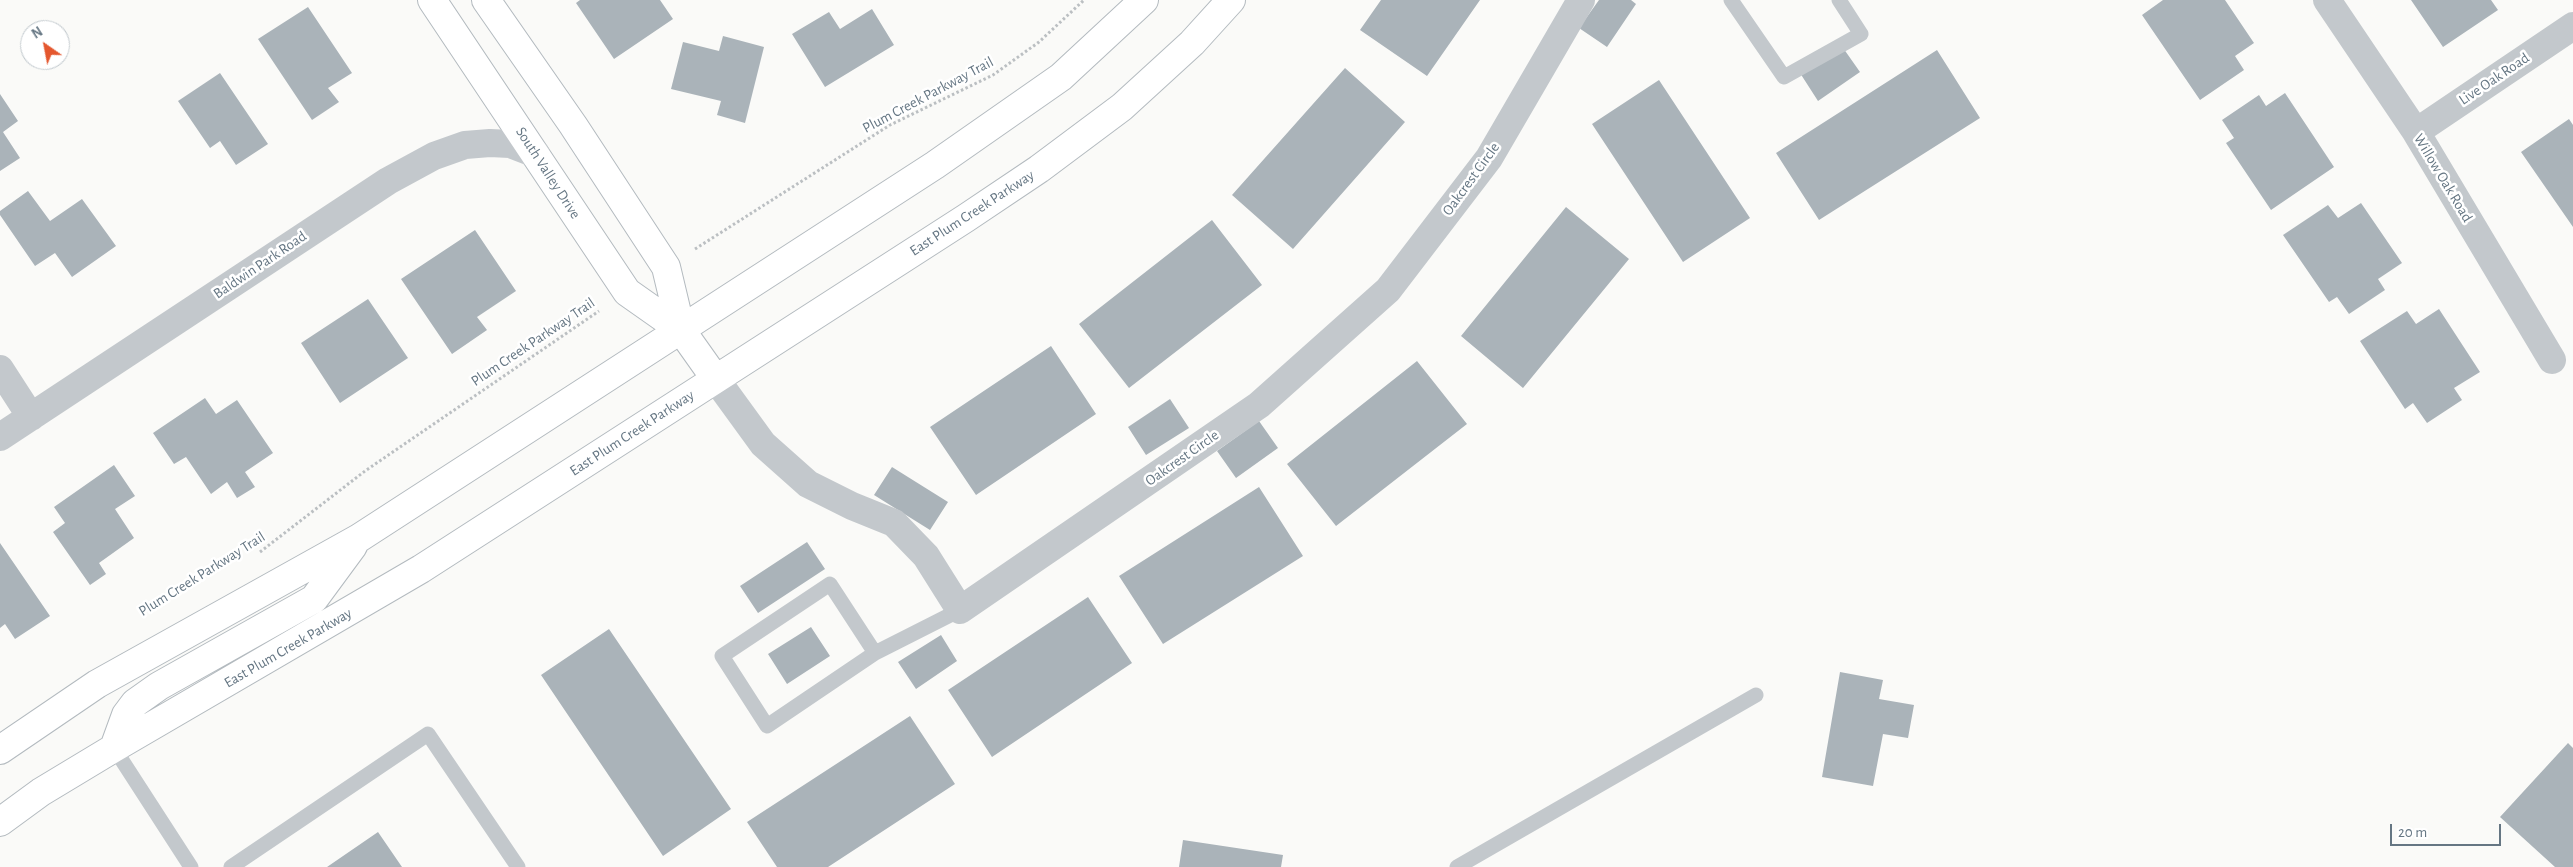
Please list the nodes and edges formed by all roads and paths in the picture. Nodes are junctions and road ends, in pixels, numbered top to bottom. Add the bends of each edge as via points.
1 (432, 0) edge
2 (486, 0) edge
3 (1084, 0) edge
4 (1144, 0) edge
5 (1231, 0) edge
6 (1582, 0) edge
7 (1731, 0) edge
8 (1839, 0) edge
9 (2327, 0) edge
10 (2573, 26) edge
11 (2416, 132) junction
12 (536, 154) junction
13 (666, 267) junction
14 (626, 292) junction
15 (681, 330) junction
16 (2552, 360) dead end
17 (0, 369) edge
18 (715, 378) junction
19 (32, 417) junction
20 (0, 437) edge
21 (358, 538) junction
22 (259, 553) dead end
23 (960, 610) junction
24 (875, 653) junction
25 (1756, 696) dead end
26 (114, 748) junction
27 (0, 750) edge
28 (0, 822) edge
29 (191, 867) edge
30 (231, 867) edge
31 (518, 867) edge
32 (1457, 867) edge

1 - 12 main road, South Valley Drive
2 - 13 main road, South Valley Drive
3 - 13 path, Plum Creek Parkway Trail via 1039,42 993,75 890,125
4 - 15 main road via 1061,77 935,165
5 - 18 main road, East Plum Creek Parkway via 1192,43 1122,107 1039,169
6 - 23 street, Oakcrest Circle via 1489,158 1388,290 1259,405
7 - 8 lane via 1784,77 1861,34
9 - 11 street, Willow Oak Road
10 - 11 street, Live Oak Road
11 - 16 street, Willow Oak Road
12 - 14 main road, South Valley Drive
12 - 19 street, Baldwin Park Road via 510,144 465,145 434,156 388,180
13 - 15 main road, South Valley Drive
14 - 15 main road, South Valley Drive
14 - 22 path, Plum Creek Parkway Trail via 365,470
15 - 18 main road, South Valley Drive
15 - 21 main road
17 - 19 street
18 - 23 street via 763,444 808,484 894,523 926,556
18 - 26 main road, East Plum Creek Parkway via 421,569
19 - 20 street, Baldwin Park Road
21 - 26 main road via 314,599 159,686 135,703 126,715
21 - 27 main road via 97,684
23 - 24 lane
24 - 24 lane via 830,584 722,656 767,726
25 - 32 lane
26 - 28 main road, East Plum Creek Parkway
26 - 29 lane
30 - 31 lane via 428,734

